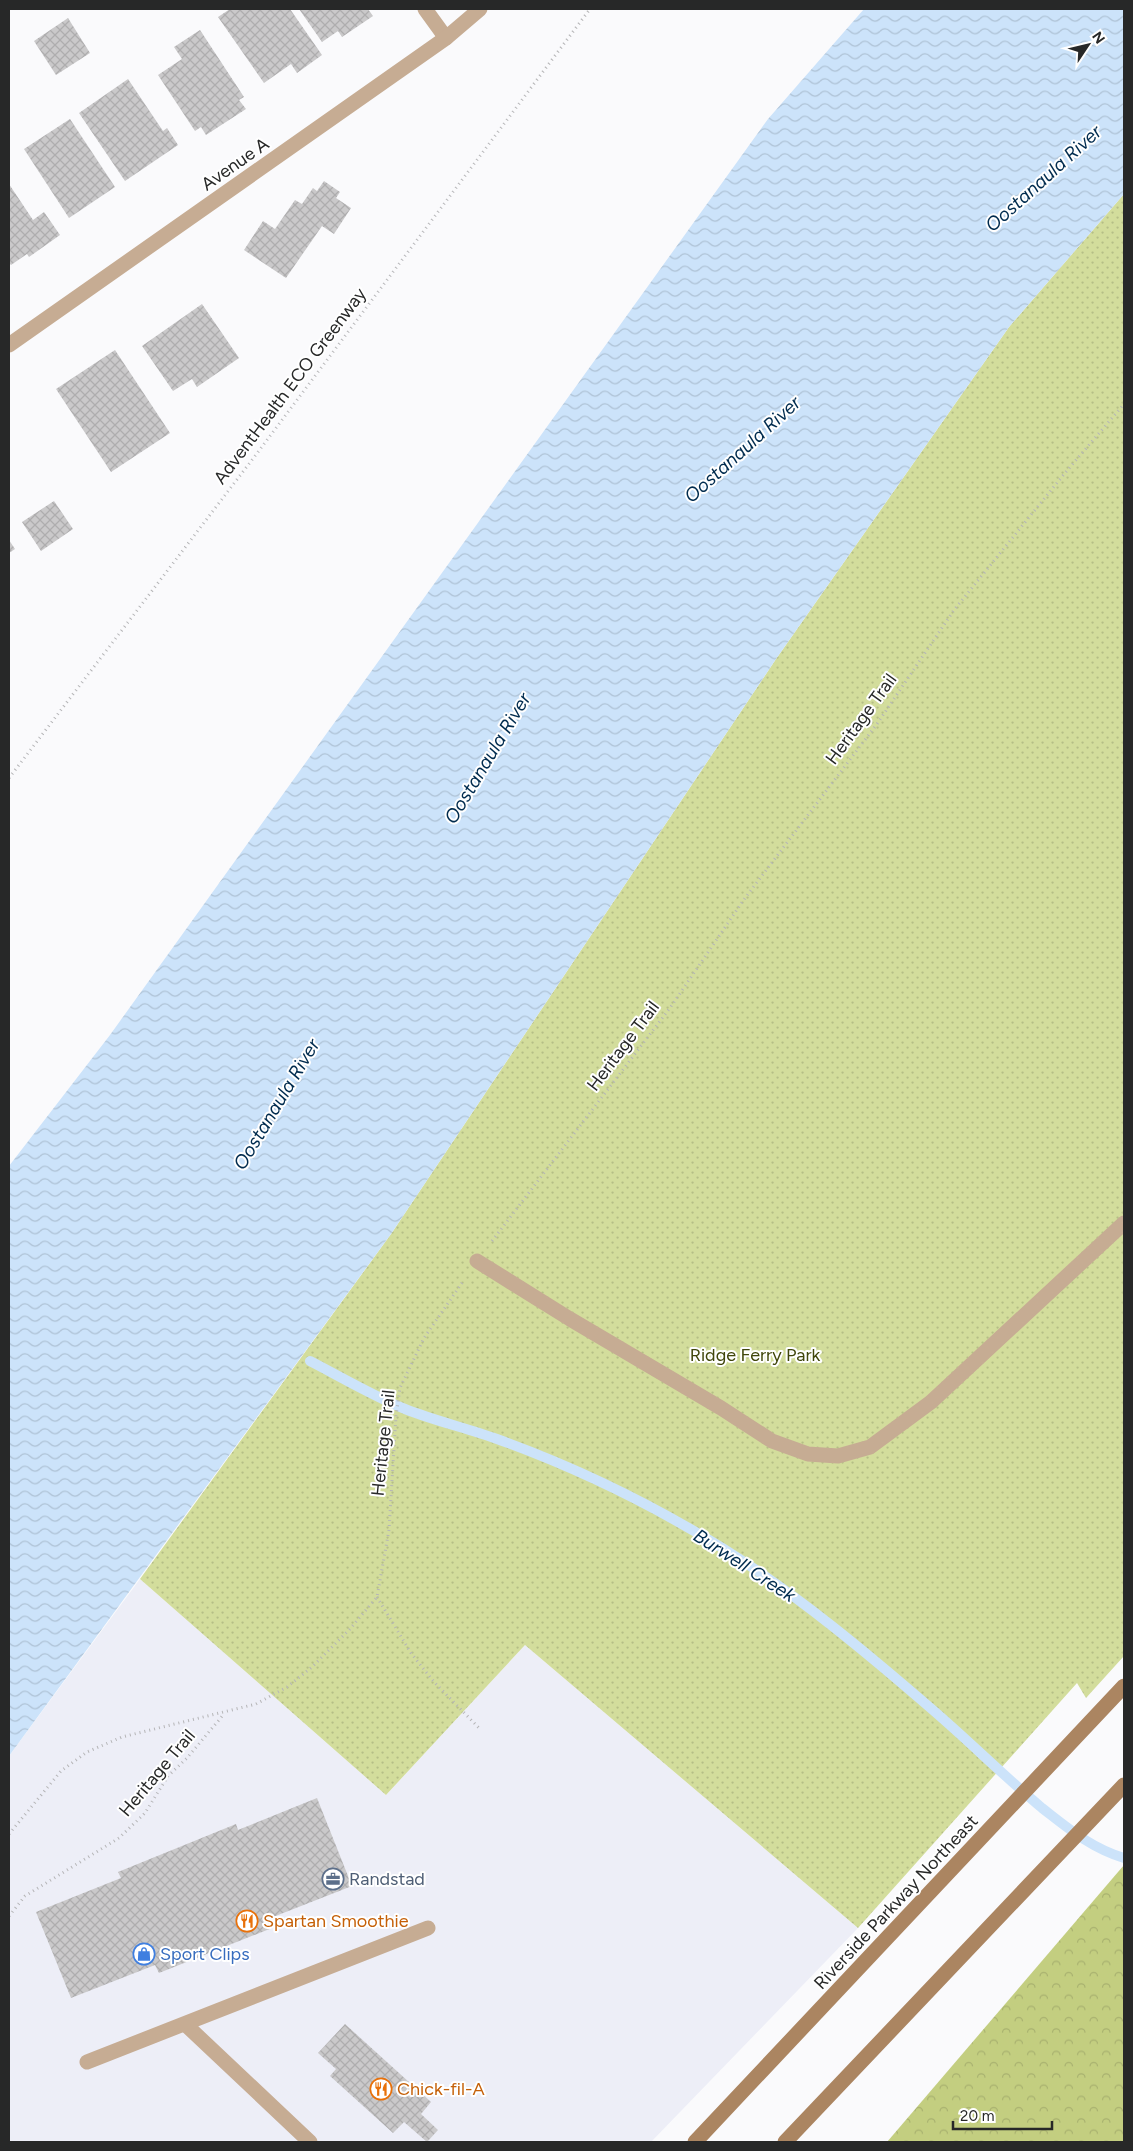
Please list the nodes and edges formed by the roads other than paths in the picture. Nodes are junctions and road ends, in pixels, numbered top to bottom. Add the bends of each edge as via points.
1 (425, 9) edge
2 (480, 9) edge
3 (446, 38) junction
4 (9, 345) edge
5 (1124, 1223) edge
6 (477, 1261) road end
7 (1124, 1686) edge
8 (1124, 1785) edge
9 (428, 1928) dead end
10 (186, 2025) junction
11 (87, 2062) dead end
12 (310, 2142) edge
13 (695, 2142) edge
14 (785, 2142) edge

1 - 3 street
2 - 3 street, Avenue A
3 - 4 street, Avenue A
5 - 6 street via 931,1402 870,1447 838,1456 808,1454 772,1441
7 - 13 main road, Riverside Parkway Northeast
8 - 14 main road
9 - 10 street
10 - 11 street
10 - 12 street

